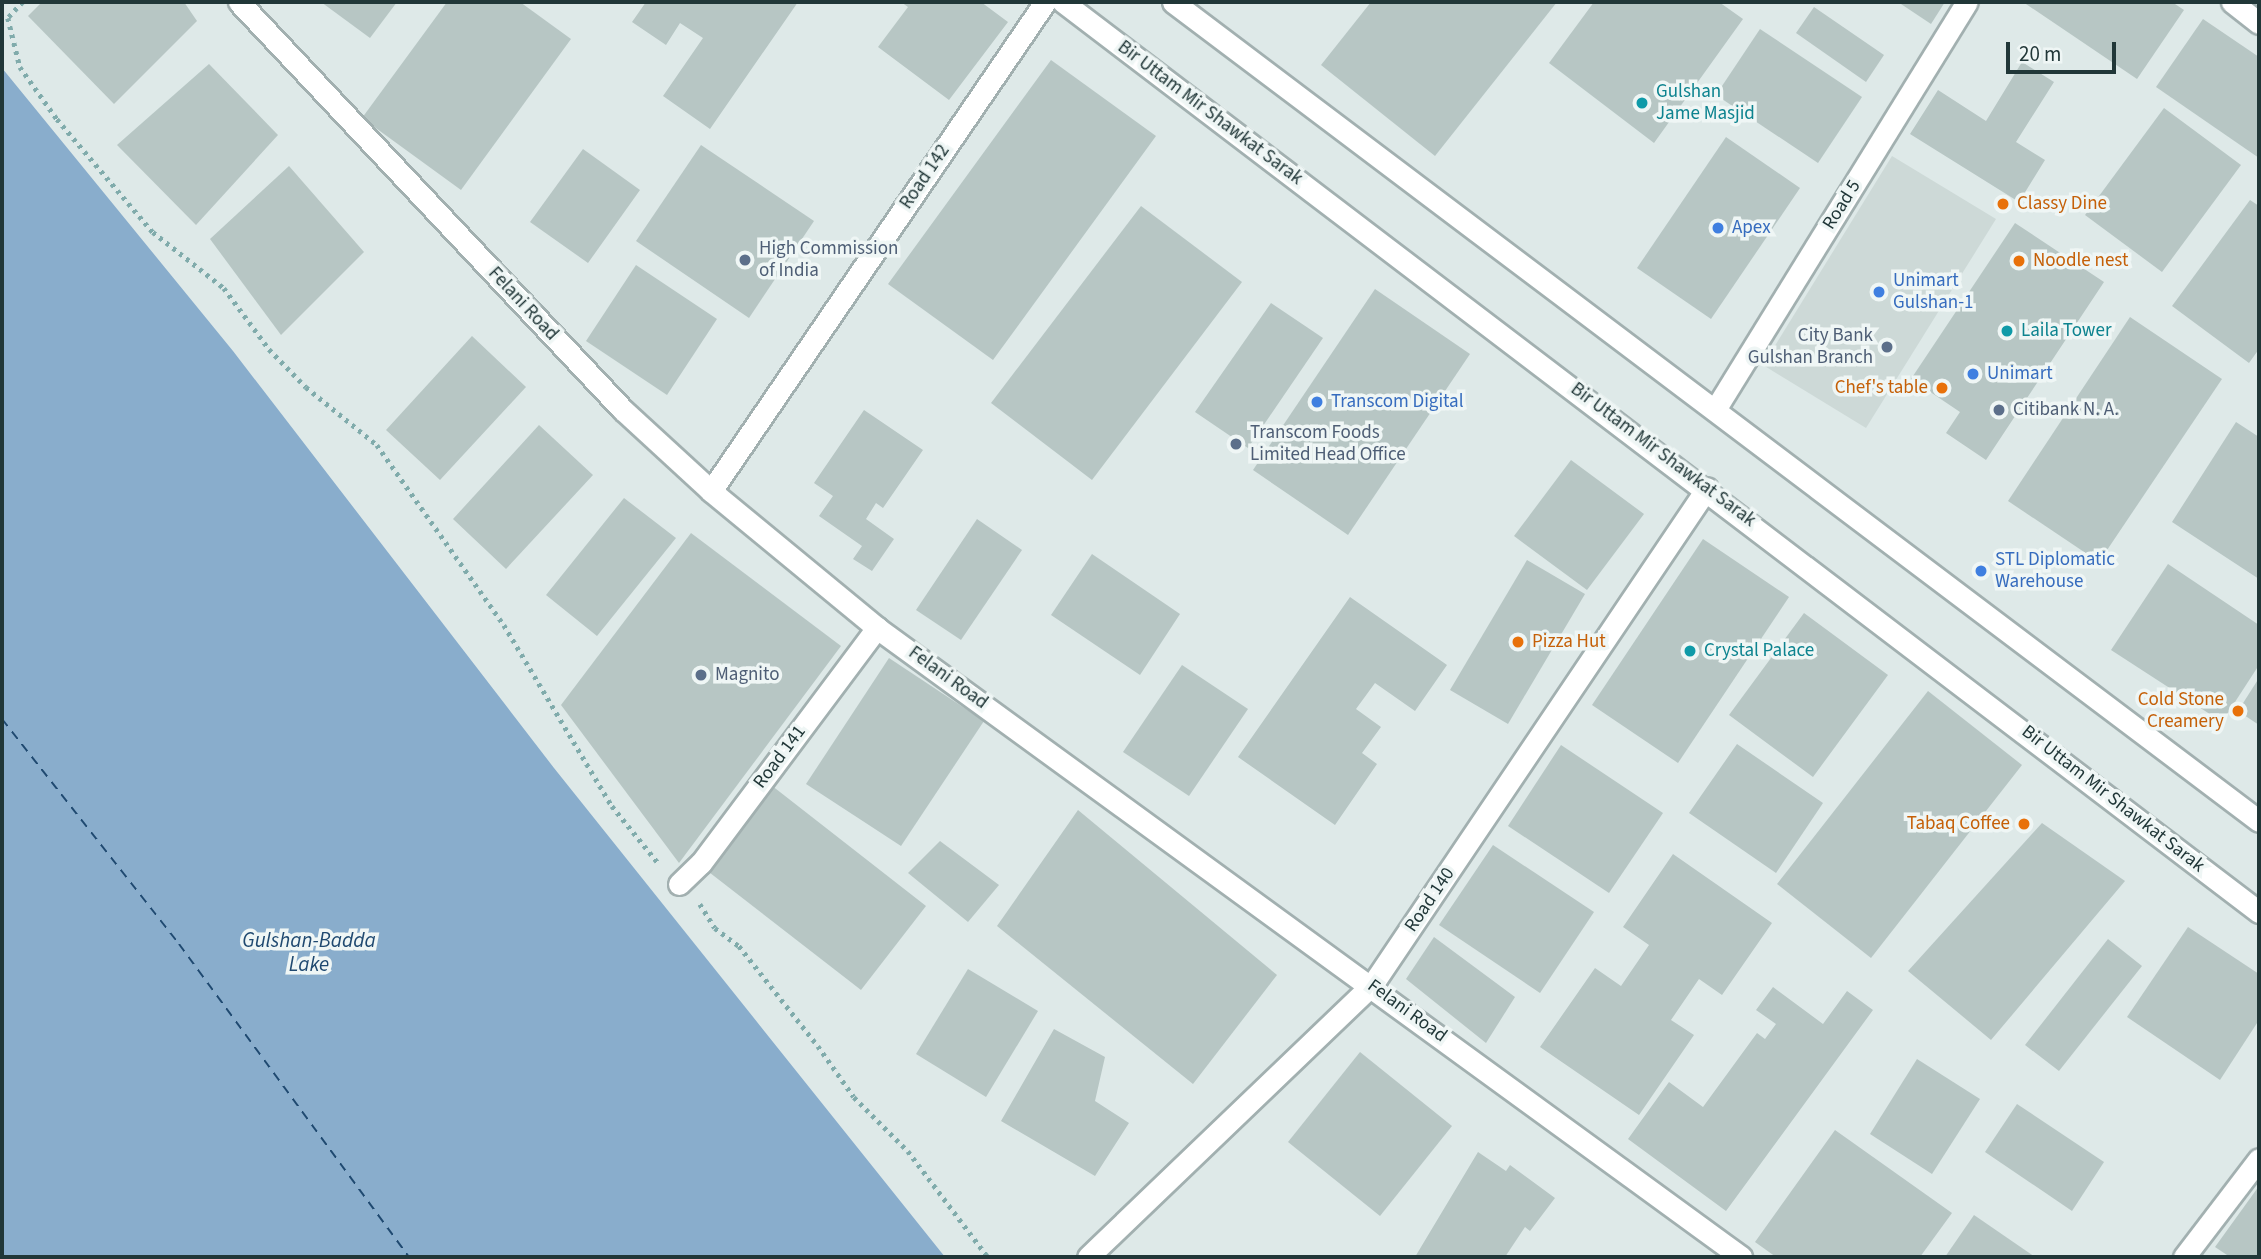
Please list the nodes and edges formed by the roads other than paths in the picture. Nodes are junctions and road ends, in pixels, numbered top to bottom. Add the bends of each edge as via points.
1 (239, 2) edge
2 (1045, 2) edge
3 (1063, 2) edge
4 (1173, 2) edge
5 (1967, 2) edge
6 (2232, 2) edge
7 (2258, 18) edge
8 (1716, 408) junction
9 (1707, 488) junction
10 (711, 491) junction
11 (877, 628) junction
12 (2259, 821) edge
13 (679, 884) road end
14 (2259, 912) edge
15 (1372, 985) junction
16 (2259, 1159) edge
17 (1088, 1257) edge
18 (1741, 1257) edge
19 (2184, 1257) edge

1 - 10 street, Felani Road via 623,410
2 - 10 street, Road 142
3 - 9 street, Bir Uttam Mir Shawkat Sarak
4 - 8 street
5 - 8 street, Road 5
6 - 7 street
8 - 12 street
9 - 14 street, Bir Uttam Mir Shawkat Sarak
9 - 15 street, Road 140
10 - 11 street, Felani Road
11 - 13 street, Road 141 via 701,863
11 - 15 street, Felani Road
15 - 17 street, Road 140
15 - 18 street, Felani Road
16 - 19 street

